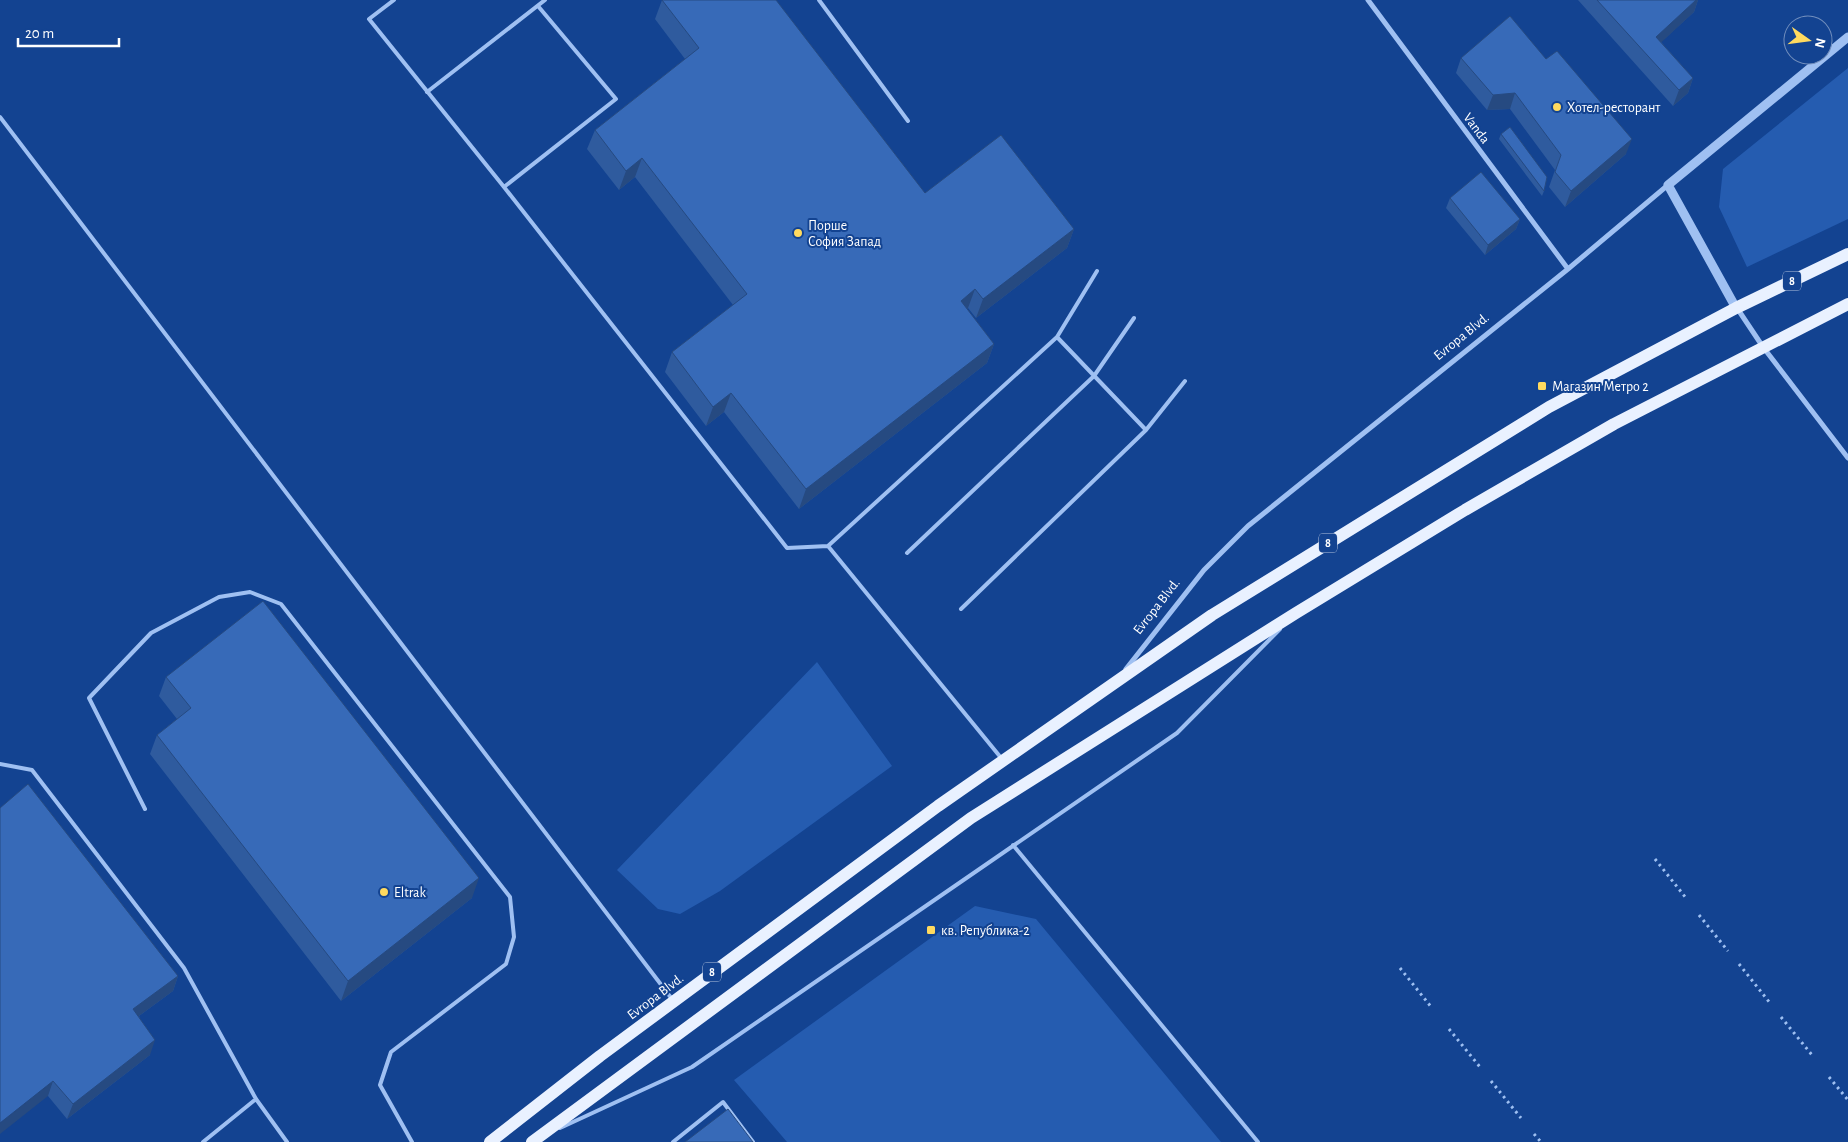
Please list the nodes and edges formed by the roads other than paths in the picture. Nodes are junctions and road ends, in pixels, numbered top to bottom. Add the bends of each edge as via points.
1 (394, 0) edge
2 (545, 0) edge
3 (819, 0) edge
4 (1368, 0) edge
5 (538, 6) junction
6 (1848, 38) edge
7 (427, 92) junction
8 (0, 117) edge
9 (908, 121) dead end
10 (1668, 184) junction
11 (504, 187) junction
12 (1848, 254) edge
13 (1568, 269) junction
14 (1097, 271) dead end
15 (1848, 304) edge
16 (1736, 308) junction
17 (1134, 318) dead end
18 (1057, 337) junction
19 (1763, 348) junction
20 (1094, 376) junction
21 (1185, 381) dead end
22 (1146, 430) junction
23 (1848, 458) edge
24 (828, 546) junction
25 (907, 553) dead end
26 (960, 609) dead end
27 (1296, 613) junction
28 (1116, 681) junction
29 (1003, 760) junction
30 (0, 764) edge
31 (145, 809) dead end
32 (1013, 845) junction
33 (673, 1001) junction
34 (256, 1099) junction
35 (533, 1141) edge
36 (203, 1142) edge
37 (287, 1142) edge
38 (412, 1142) edge
39 (490, 1142) edge
40 (673, 1142) edge
41 (753, 1142) edge
42 (1258, 1142) edge

1 - 7 lane via 369,19
2 - 5 lane
3 - 9 lane
4 - 13 street, Vanda
5 - 7 lane
5 - 11 lane via 616,99
6 - 10 street, Evropa Blvd.
7 - 11 lane
8 - 33 lane
10 - 13 street, Evropa Blvd.
10 - 16 street
11 - 24 lane via 787,548
12 - 16 main road, 8
13 - 28 street, Evropa Blvd. via 1248,526 1204,570
14 - 18 lane
15 - 19 main road, 8
16 - 19 street
16 - 28 main road, 8 via 1549,407 1212,615
17 - 20 lane
18 - 20 lane
18 - 24 lane
19 - 23 street
19 - 27 main road, 8 via 1614,424
20 - 22 lane
20 - 25 lane
21 - 22 lane
22 - 26 lane
24 - 29 lane
27 - 32 lane via 1177,733
27 - 35 main road, 8 via 971,818
28 - 29 main road, 8
29 - 33 main road, Evropa Blvd. / 8
30 - 34 lane via 32,770 148,920 184,968
31 - 38 lane via 89,698 151,633 219,597 250,592 281,604 510,897 514,938 506,964 391,1052 380,1085
32 - 35 lane via 692,1067
32 - 42 lane
33 - 39 main road, Evropa Blvd. / 8
34 - 36 lane
34 - 37 lane
40 - 41 lane via 724,1102

